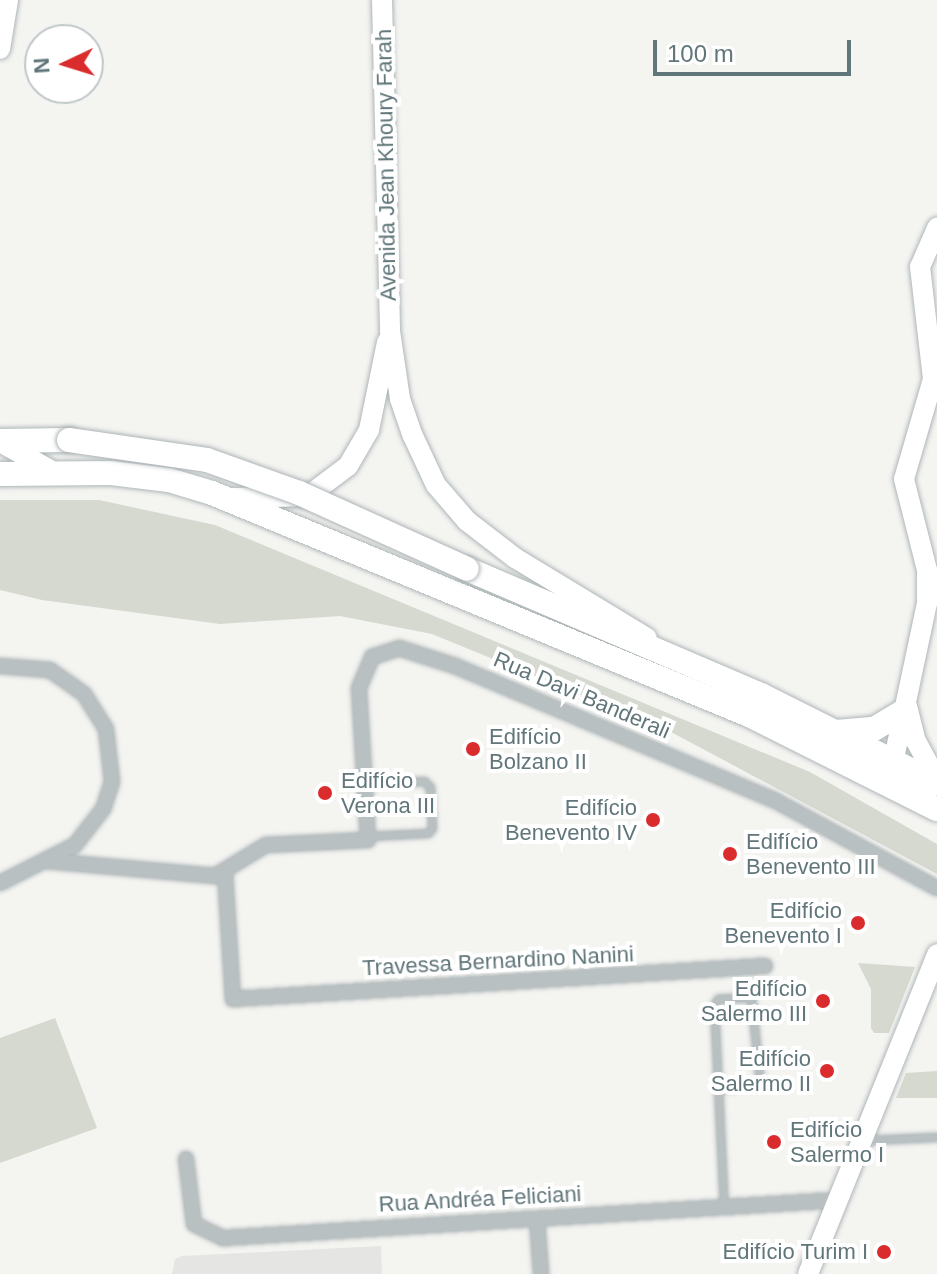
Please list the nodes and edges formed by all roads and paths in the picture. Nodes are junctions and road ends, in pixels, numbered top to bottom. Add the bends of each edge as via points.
1 (8, 0) edge
2 (383, 3) edge
3 (0, 49) edge
4 (937, 228) edge
5 (390, 331) junction
6 (929, 416) edge
7 (4, 445) edge
8 (56, 472) junction
9 (0, 474) edge
10 (212, 493) junction
11 (932, 570) edge
12 (930, 642) edge
13 (680, 659) junction
14 (0, 666) edge
15 (905, 707) junction
16 (832, 732) junction
17 (929, 757) edge
18 (893, 763) junction
19 (937, 781) edge
20 (365, 784) junction
21 (907, 795) junction
22 (935, 809) edge
23 (368, 838) junction
24 (47, 861) junction
25 (225, 873) junction
26 (0, 883) edge
27 (937, 888) edge
28 (937, 954) edge
29 (765, 966) dead end
30 (718, 1089) junction
31 (937, 1137) edge
32 (865, 1140) junction
33 (186, 1159) dead end
34 (839, 1200) junction
35 (724, 1207) junction
36 (537, 1219) junction
37 (818, 1253) junction
38 (541, 1274) edge
39 (808, 1274) edge
40 (816, 1274) edge

1 - 3 street
2 - 5 street, Avenida Jean Khoury Farah
4 - 6 street via 920,267 934,353
5 - 10 street, Avenida Jean Khoury Farah via 369,430 348,466 330,483 290,499 246,500
5 - 13 street, Avenida Jean Khoury Farah via 400,399 413,436 436,485 467,521 515,558
6 - 11 street via 904,479
7 - 8 street
7 - 13 main road, bridge via 105,443 207,460 299,493
8 - 9 main road
8 - 10 main road via 169,480
10 - 21 main road via 749,715
11 - 12 street
12 - 15 street
13 - 16 main road
14 - 24 street via 50,670 84,694 106,729 112,782 103,809 75,845
15 - 16 main road via 874,729
15 - 17 street
15 - 18 street
16 - 18 main road
17 - 19 street
18 - 19 main road
18 - 21 main road
20 - 23 street, Rua Davi Banderali
20 - 23 lane via 424,781 430,787 428,833
20 - 27 street, Rua Davi Banderali via 359,688 372,657 399,648 455,666 750,789
21 - 22 main road
23 - 25 street via 266,845
24 - 25 street via 185,875
24 - 26 street
25 - 29 street, Travessa Bernardino Nanini via 233,999
28 - 32 street
30 - 30 lane via 760,1083 751,997 718,999 714,1005
30 - 35 lane
31 - 32 lane
32 - 34 street
33 - 36 street, Rua Andréa Feliciani via 194,1224 223,1238
34 - 35 street, Rua Andréa Feliciani
34 - 37 street
35 - 36 street, Rua Andréa Feliciani
36 - 38 street
37 - 39 street
37 - 40 street

